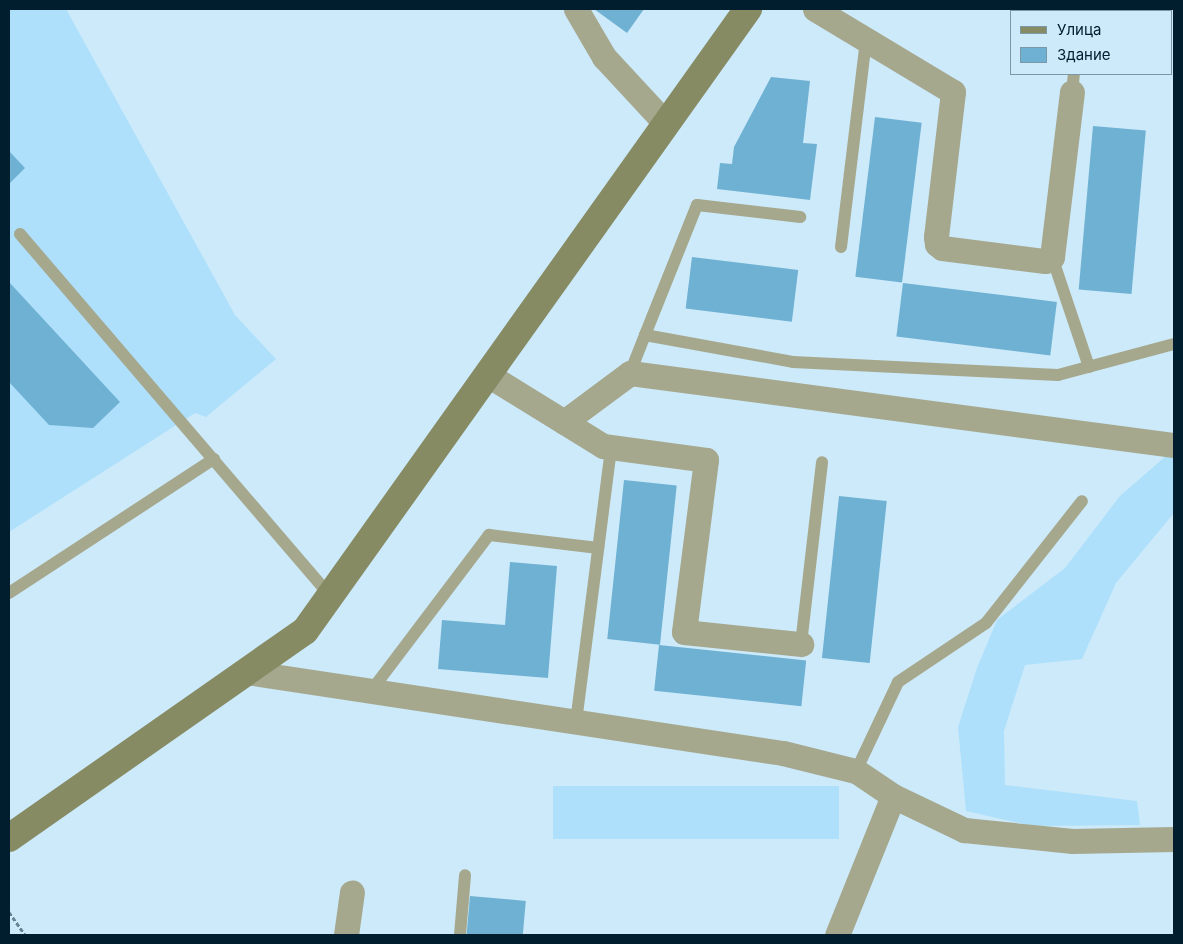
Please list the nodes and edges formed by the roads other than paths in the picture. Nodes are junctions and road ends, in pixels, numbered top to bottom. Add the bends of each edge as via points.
1 (576, 9) edge
2 (748, 9) edge
3 (815, 9) edge
4 (866, 39) junction
5 (1073, 83) edge
6 (666, 124) junction
7 (800, 217) dead end
8 (20, 234) dead end
9 (841, 247) dead end
10 (1052, 258) junction
11 (645, 335) junction
12 (1174, 344) edge
13 (1089, 366) junction
14 (630, 373) junction
15 (488, 375) junction
16 (564, 422) junction
17 (1174, 445) edge
18 (610, 447) junction
19 (214, 459) junction
20 (822, 462) dead end
21 (1082, 501) dead end
22 (598, 548) junction
23 (9, 593) edge
24 (329, 595) junction
25 (801, 644) joint
26 (246, 672) junction
27 (371, 691) junction
28 (576, 722) junction
29 (856, 771) junction
30 (894, 796) junction
31 (9, 838) edge
32 (1174, 839) edge
33 (465, 875) dead end
34 (352, 892) dead end
35 (346, 935) edge
36 (460, 935) edge
37 (837, 935) edge

1 - 6 street via 604,57
2 - 6 street
3 - 4 street
4 - 9 lane
4 - 10 street via 954,92 937,244 942,248 1045,261
5 - 10 street
6 - 15 street
7 - 11 lane via 697,205
8 - 19 lane
10 - 13 lane
11 - 13 lane via 793,362 1058,375
11 - 14 lane
12 - 13 lane
14 - 16 street
14 - 17 street
15 - 16 street
15 - 24 street
16 - 18 street
18 - 22 lane
18 - 25 street via 706,460 684,632
19 - 23 lane
19 - 24 lane
20 - 25 lane
21 - 29 lane via 986,623 898,682
22 - 27 lane via 489,535
22 - 28 lane
24 - 26 street via 305,631
26 - 27 street
26 - 31 street
27 - 28 street
28 - 29 street via 783,753
29 - 30 street
30 - 32 street via 964,830 1072,840
30 - 37 street
33 - 36 lane
34 - 35 street

